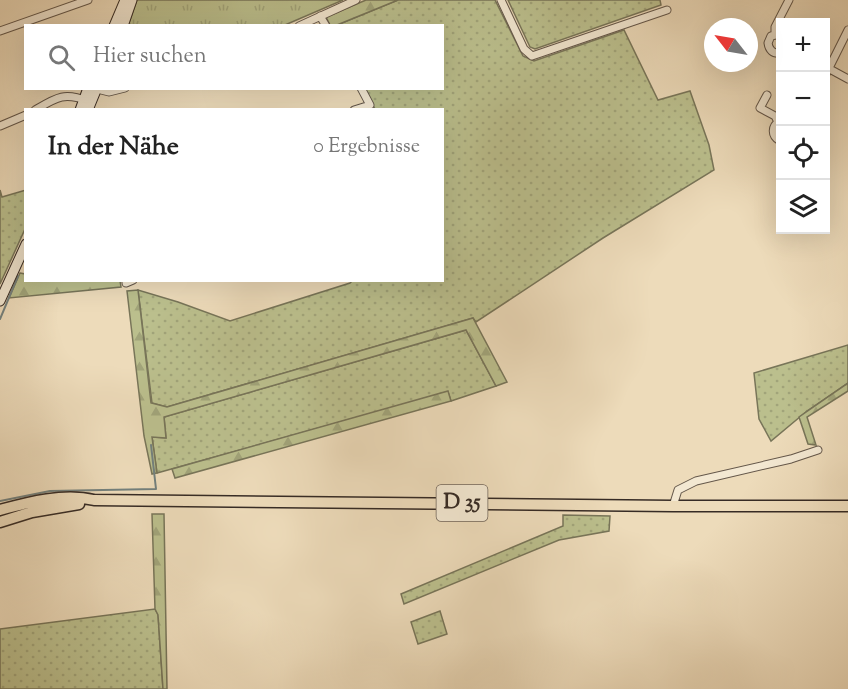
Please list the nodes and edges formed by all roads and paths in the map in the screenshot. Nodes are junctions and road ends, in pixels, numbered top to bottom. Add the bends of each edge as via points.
1 (88, 0) edge
2 (125, 0) edge
3 (132, 0) edge
4 (356, 0) edge
5 (501, 0) edge
6 (789, 0) edge
7 (667, 10) dead end
8 (320, 16) junction
9 (780, 18) edge
10 (115, 24) edge
11 (124, 24) edge
12 (303, 24) edge
13 (325, 24) edge
14 (848, 30) edge
15 (0, 31) edge
16 (776, 35) edge
17 (776, 53) edge
18 (830, 63) edge
19 (830, 72) edge
20 (848, 79) edge
21 (94, 90) edge
22 (99, 90) edge
23 (117, 90) edge
24 (361, 90) edge
25 (767, 95) dead end
26 (87, 104) edge
27 (39, 108) edge
28 (360, 108) edge
29 (24, 116) edge
30 (776, 118) edge
31 (0, 126) edge
32 (24, 248) edge
33 (0, 301) edge
34 (818, 450) dead end
35 (94, 500) junction
36 (673, 506) junction
37 (848, 506) edge
38 (0, 510) edge
39 (0, 522) edge

1 - 15 street
2 - 10 main road
3 - 11 main road
4 - 8 street
5 - 7 street via 524,49 532,56
6 - 9 street
8 - 12 street
8 - 13 street
14 - 18 street
16 - 17 street via 769,39 768,47
19 - 20 street
21 - 26 main road
22 - 23 street
24 - 28 street via 370,105
25 - 30 street via 760,108
26 - 27 street via 70,95
29 - 31 street
32 - 33 main road
34 - 36 street via 696,481 678,490
35 - 36 main road, D 35
35 - 38 main road, D 35 via 48,500
35 - 39 main road, D 35
36 - 37 main road, D 35

